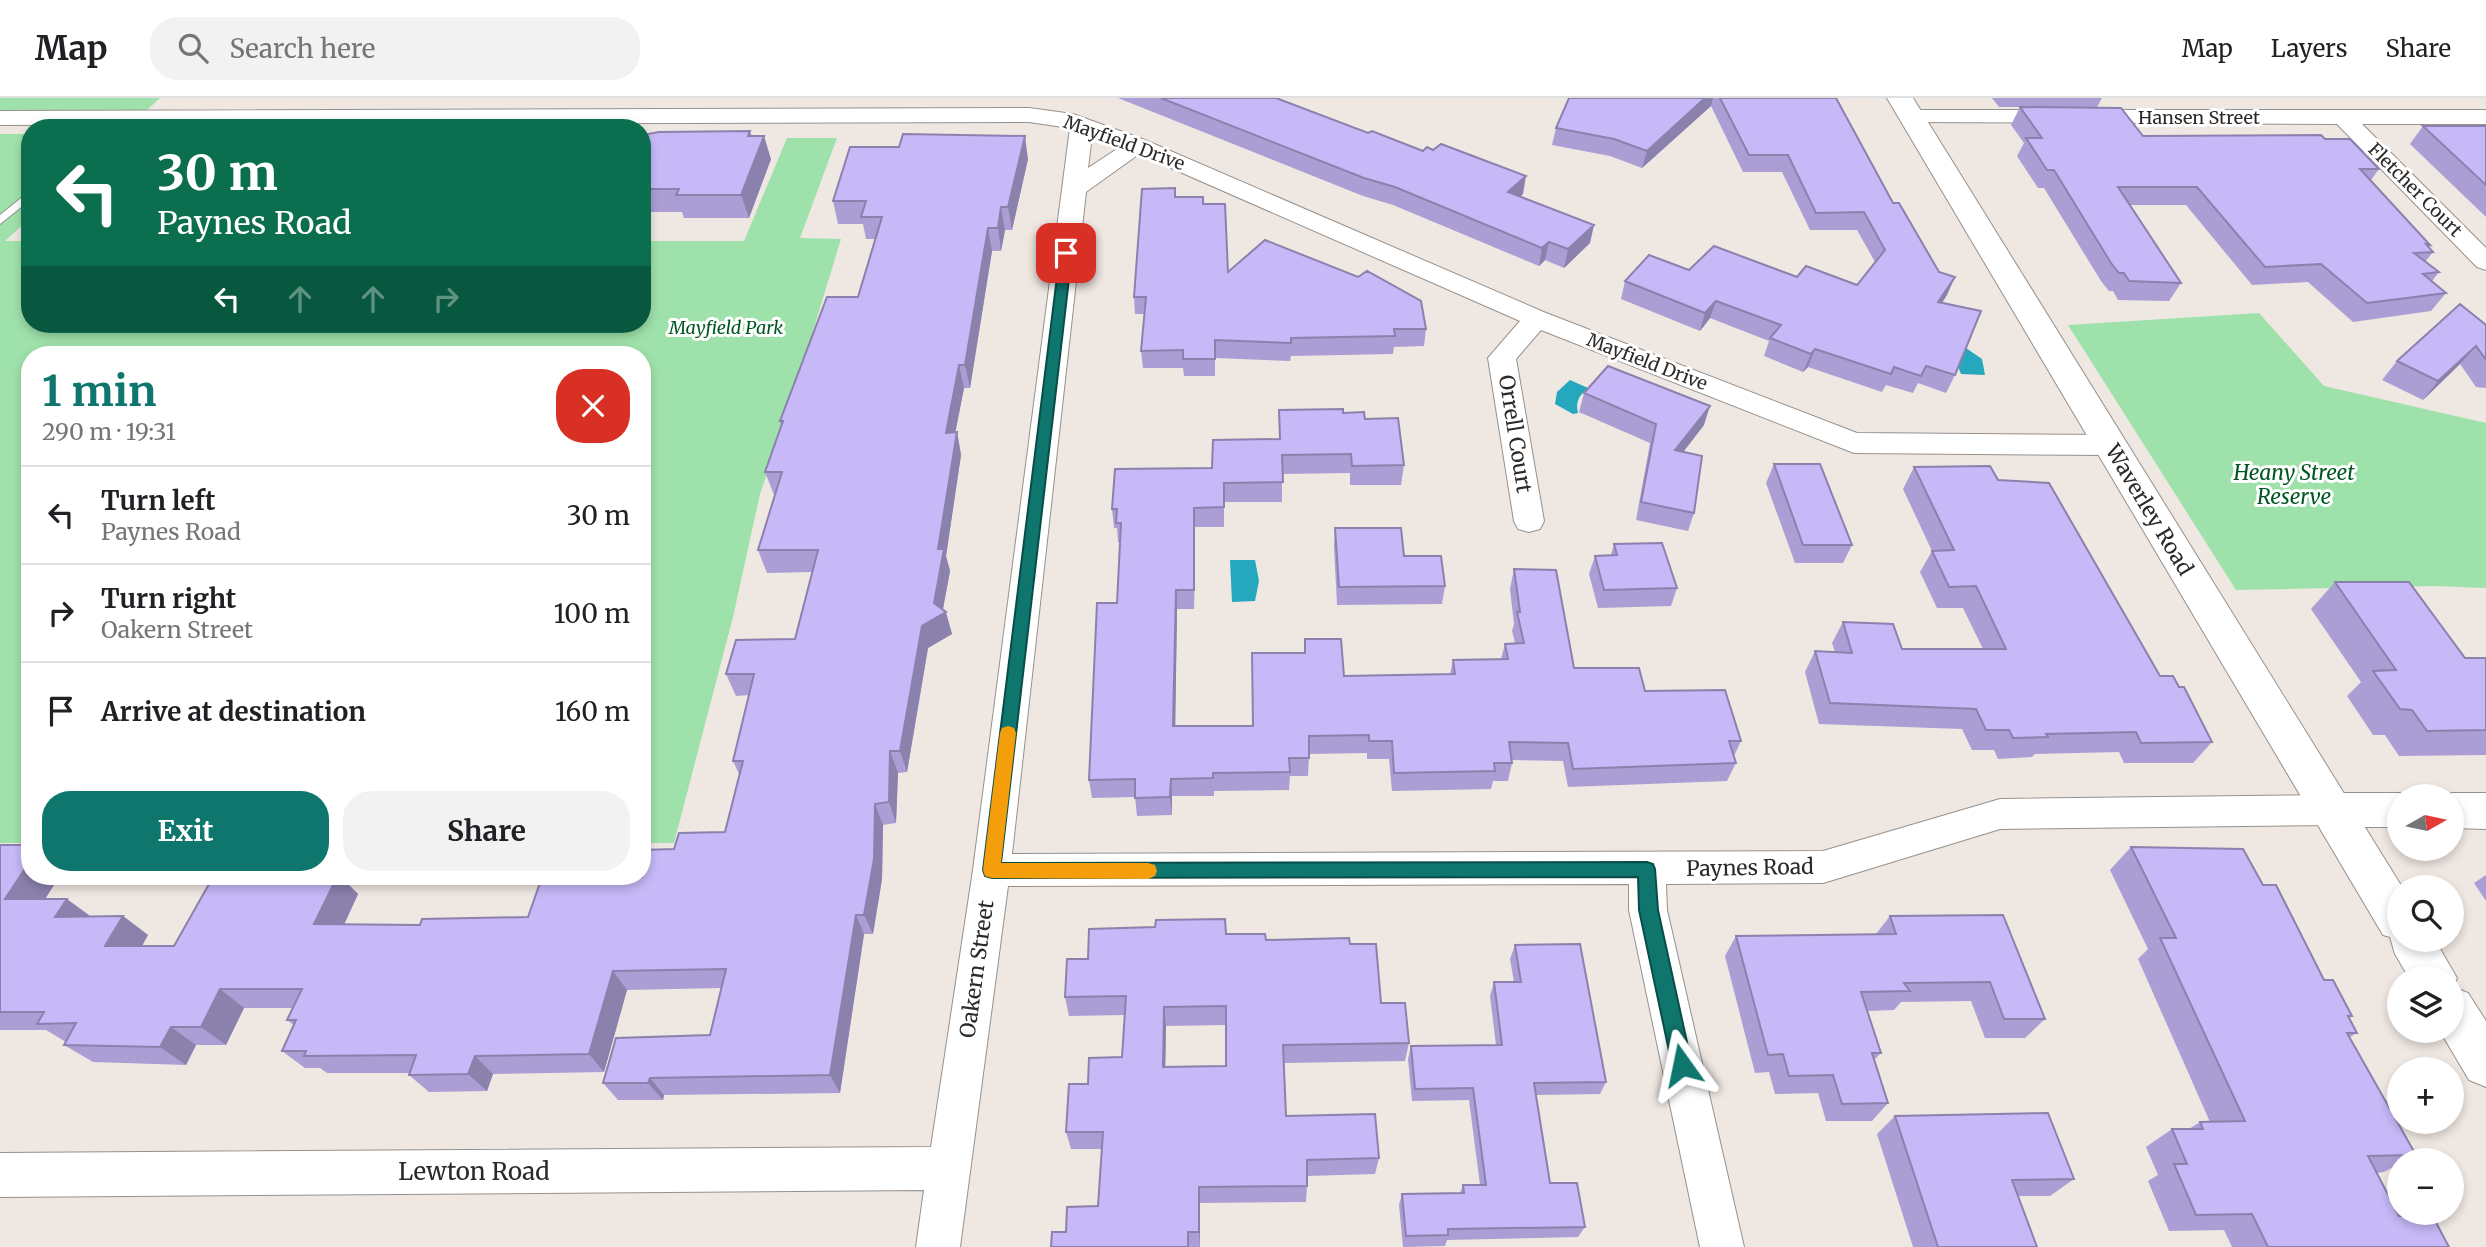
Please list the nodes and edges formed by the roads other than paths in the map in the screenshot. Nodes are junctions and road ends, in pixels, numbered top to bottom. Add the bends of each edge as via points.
1 (340, 107) edge
2 (1906, 108) edge
3 (2486, 117) edge
4 (0, 118) edge
5 (2344, 118) junction
6 (26, 119) edge
7 (153, 119) edge
8 (1082, 124) junction
9 (1137, 145) junction
10 (1074, 189) junction
11 (21, 202) edge
12 (0, 221) edge
13 (2486, 262) edge
14 (1536, 319) junction
15 (2110, 445) junction
16 (1529, 521) dead end
17 (2332, 810) junction
18 (2387, 810) edge
19 (2464, 811) edge
20 (2486, 811) edge
21 (1647, 869) junction
22 (992, 870) junction
23 (2387, 901) edge
24 (2464, 1028) edge
25 (2486, 1064) edge
26 (948, 1168) junction
27 (0, 1175) edge
28 (938, 1247) edge
29 (1722, 1247) edge

1 - 7 street, Mayfield Drive
1 - 8 street, Mayfield Drive via 1029,116
2 - 5 street, Hansen Street
2 - 15 main road, Waverley Road
3 - 5 street, Hansen Street
4 - 6 street, Mayfield Drive
5 - 13 street, Fletcher Court
8 - 9 street, Mayfield Drive
8 - 10 street, Oakern Street
9 - 10 street
9 - 14 street, Mayfield Drive
10 - 22 street, Oakern Street
11 - 12 lane
14 - 15 street, Mayfield Drive via 1854,443
14 - 16 street, Orrell Court via 1502,358
15 - 17 main road, Waverley Road
17 - 18 main road
17 - 21 street, Paynes Road via 2000,814 1823,867
17 - 23 main road, Waverley Road
19 - 20 main road
21 - 22 street, Paynes Road
21 - 29 street via 1648,910
22 - 26 street, Oakern Street
24 - 25 main road
26 - 27 street, Lewton Road
26 - 28 street, Oakern Street

